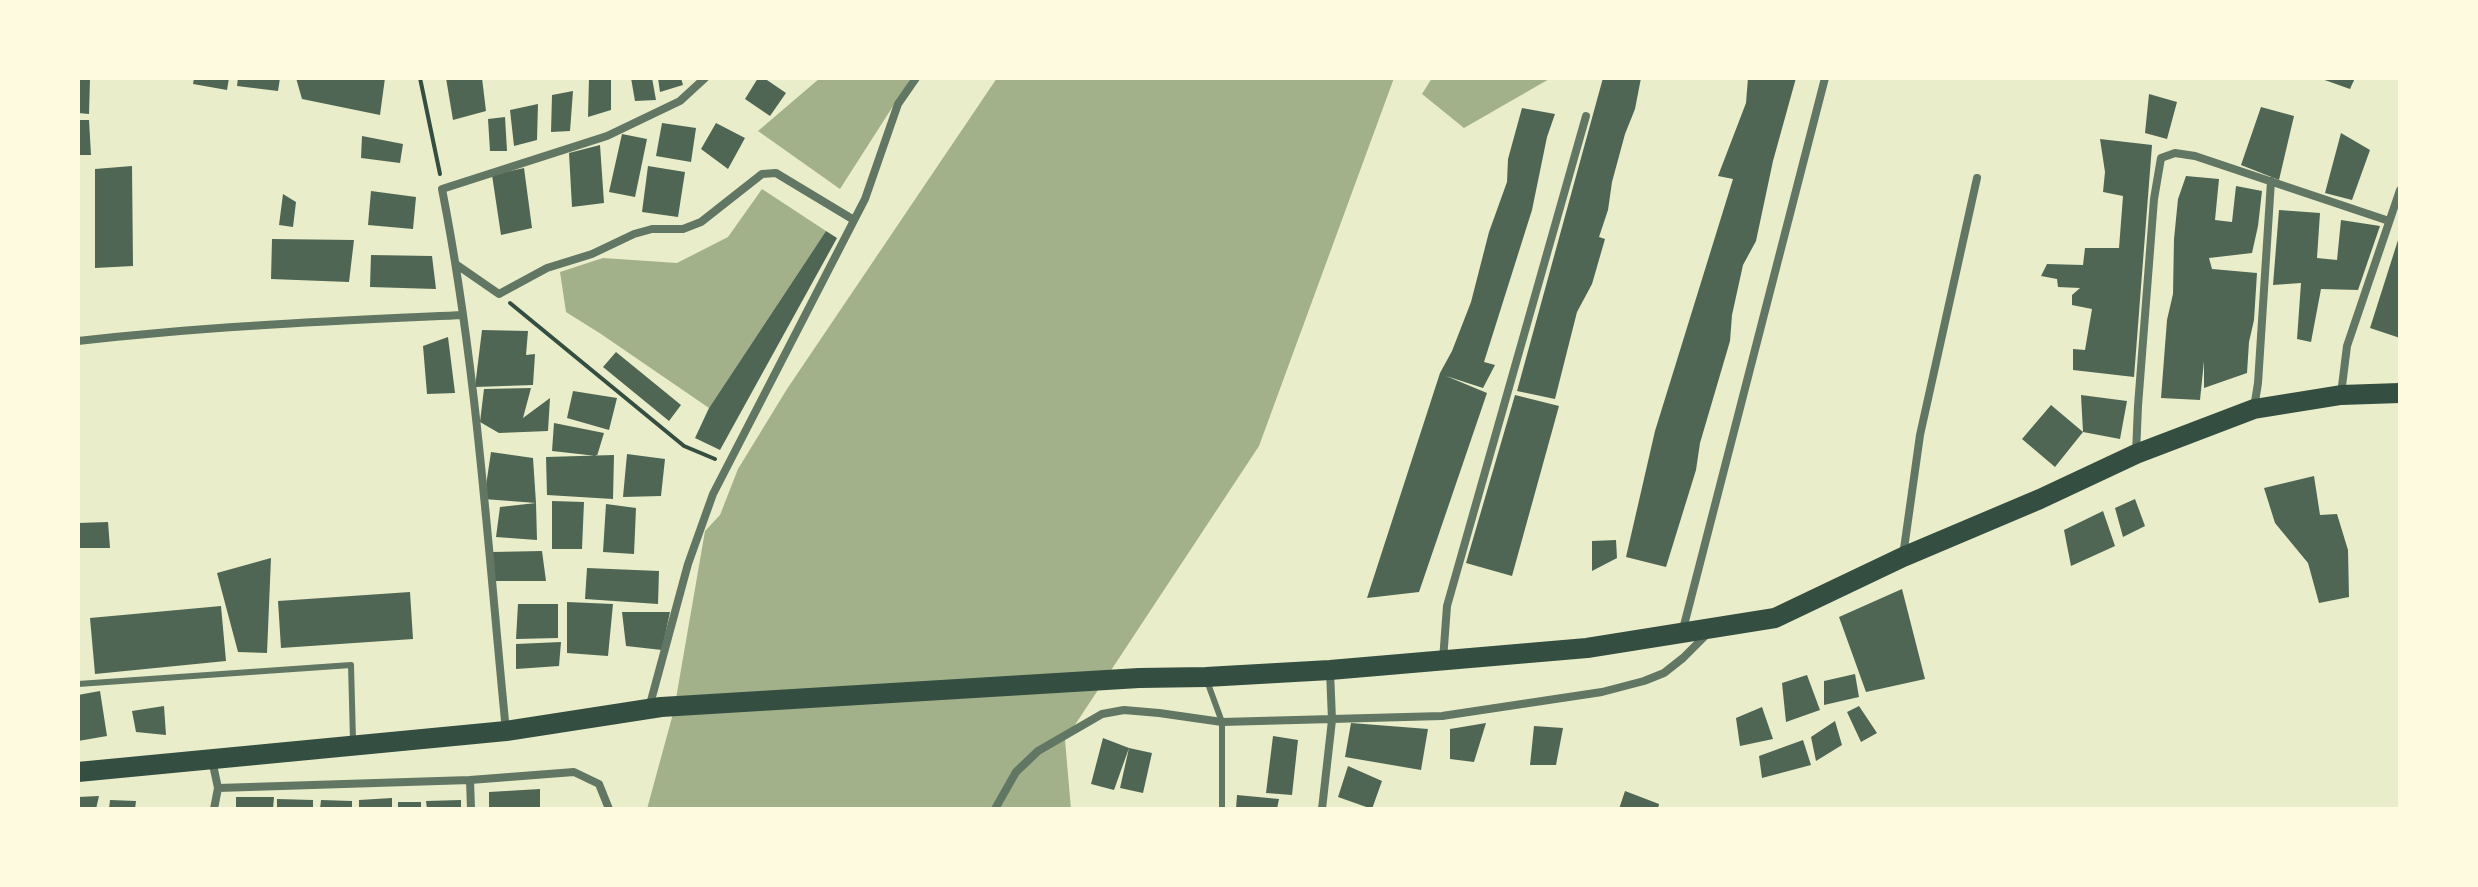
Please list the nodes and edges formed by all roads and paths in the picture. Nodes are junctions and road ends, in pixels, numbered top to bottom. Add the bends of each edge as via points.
1 (420, 78) edge
2 (705, 78) edge
3 (916, 78) edge
4 (1825, 78) edge
5 (1586, 116) dead end
6 (1977, 178) dead end
7 (2271, 181) junction
8 (442, 189) junction
9 (2400, 190) edge
10 (854, 220) junction
11 (2389, 221) junction
12 (457, 265) junction
13 (499, 294) junction
14 (463, 315) junction
15 (78, 341) edge
16 (2400, 393) edge
17 (2341, 395) junction
18 (2254, 409) junction
19 (2136, 454) junction
20 (727, 465) junction
21 (1903, 557) junction
22 (1713, 628) junction
23 (1681, 634) junction
24 (1443, 661) junction
25 (1330, 670) junction
26 (1206, 677) junction
27 (78, 684) edge
28 (655, 708) junction
29 (1332, 720) junction
30 (1222, 722) junction
31 (506, 731) junction
32 (353, 746) junction
33 (212, 760) junction
34 (78, 772) edge
35 (470, 780) junction
36 (218, 788) junction
37 (214, 809) edge
38 (471, 809) edge
39 (609, 809) edge
40 (995, 809) edge
41 (1222, 809) edge
42 (1322, 809) edge

1 - 8 path
2 - 8 street via 680,101 607,136
3 - 10 street via 898,104
4 - 23 street
5 - 24 street via 1447,606
6 - 21 street via 1920,435
7 - 11 street
7 - 18 street
7 - 19 street via 2195,156 2175,153 2161,158
8 - 12 street
9 - 11 street
10 - 13 street via 776,173 762,174 701,222 634,234 532,274
10 - 20 street
11 - 17 street via 2347,346
12 - 13 street
12 - 14 street
13 - 20 path via 684,446
14 - 15 street via 150,332
14 - 31 street
16 - 17 highway
17 - 18 highway
18 - 19 highway
19 - 21 highway
20 - 28 street via 688,564
21 - 22 highway via 1775,618
22 - 23 highway
22 - 29 street via 1664,673 1602,692 1442,716
23 - 24 highway
24 - 25 highway
25 - 26 highway
25 - 29 street
26 - 28 highway
26 - 30 lane
27 - 32 lane via 351,665
28 - 31 highway
29 - 30 street
29 - 42 street
30 - 40 street via 1124,710 1102,714 1038,751 1016,772
30 - 41 lane
31 - 32 highway
32 - 33 highway
33 - 34 highway
33 - 36 street
35 - 36 street
35 - 38 street
35 - 39 street via 574,772 599,784
36 - 37 street

